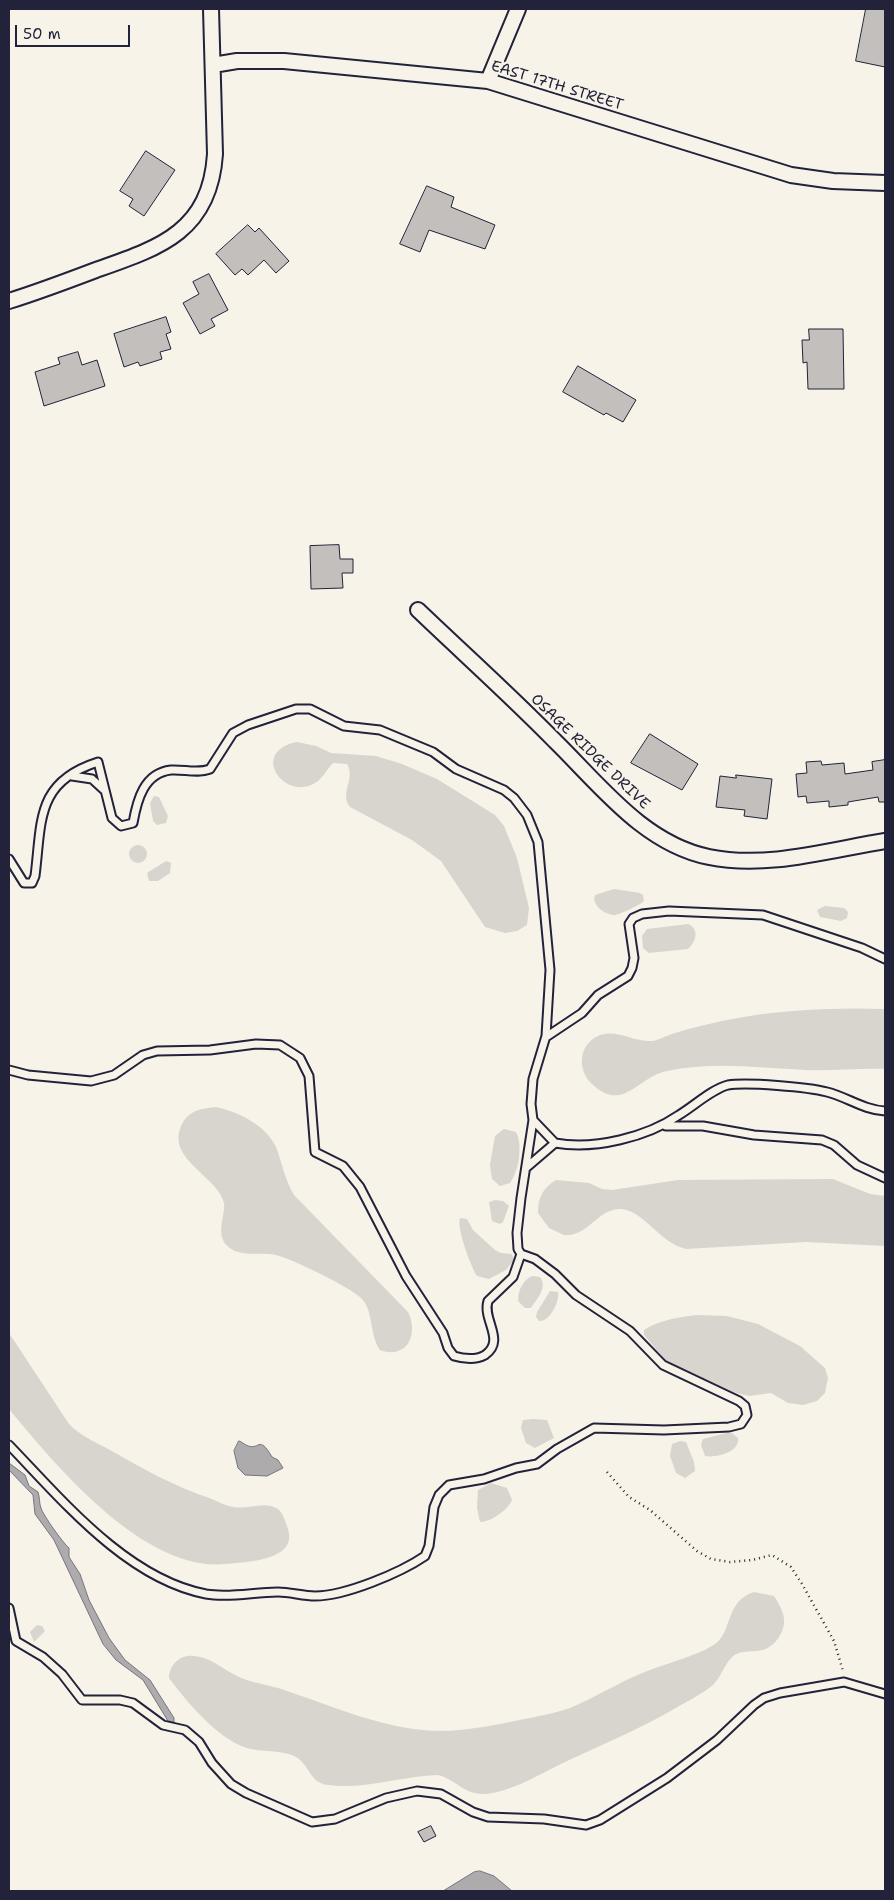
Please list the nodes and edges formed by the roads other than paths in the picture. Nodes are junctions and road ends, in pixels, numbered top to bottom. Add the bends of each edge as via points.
1 (212, 9) edge
2 (518, 9) edge
3 (213, 66) junction
4 (488, 80) junction
5 (885, 183) edge
6 (9, 301) edge
7 (418, 610) dead end
8 (68, 777) junction
9 (105, 793) junction
10 (885, 841) edge
11 (9, 859) edge
12 (885, 959) edge
13 (546, 1037) junction
14 (9, 1070) edge
15 (885, 1111) edge
16 (533, 1120) junction
17 (663, 1127) junction
18 (555, 1144) junction
19 (527, 1167) junction
20 (885, 1178) edge
21 (521, 1254) junction
22 (9, 1445) edge
23 (9, 1608) edge
24 (885, 1694) edge

1 - 3 street
2 - 4 street
3 - 4 street, EAST 17TH STREET via 237,61 284,61
3 - 6 street via 214,172 208,193 187,225 162,245 142,254
4 - 5 street, EAST 17TH STREET via 791,175
7 - 10 street, OSAGE RIDGE DRIVE via 556,741 593,781 658,838 709,857 760,861
8 - 9 lane via 87,777 96,781
8 - 9 lane via 98,762
8 - 11 lane via 55,787 46,804 32,883 24,883
9 - 13 lane via 112,818 117,824 130,825 140,793 158,774 171,770 198,772 210,769 233,733 248,725 303,709 321,713 344,726 374,728 409,741 438,754 468,776 504,790 527,815 540,852 550,960
12 - 13 lane via 862,948 763,915 642,914 629,924 634,958 628,976 598,995 582,1013
13 - 16 lane via 533,1079
14 - 21 lane via 91,1081 114,1075 143,1055 157,1051 202,1051 256,1044 287,1048 300,1058 309,1076 315,1152 344,1166 360,1187 406,1276 454,1356 481,1357 494,1346 488,1301 513,1277
15 - 17 lane via 826,1092 756,1084 730,1085
16 - 18 lane
16 - 19 lane
17 - 18 lane via 622,1139 580,1145
17 - 20 lane via 703,1126 754,1135 822,1140 834,1145 858,1165
18 - 19 lane
19 - 21 lane via 517,1233
21 - 22 lane via 535,1259 576,1295 625,1327 666,1366 739,1401 747,1411 745,1420 729,1427 688,1430 594,1428 537,1464 450,1485 439,1495 434,1507 425,1556 354,1590 315,1596 277,1592 222,1596 194,1590 156,1574 101,1537
23 - 24 lane via 16,1641 62,1674 82,1700 133,1703 163,1725 185,1730 199,1742 231,1784 312,1822 335,1819 386,1798 417,1791 441,1794 488,1817 590,1825 667,1778 764,1698 844,1682

